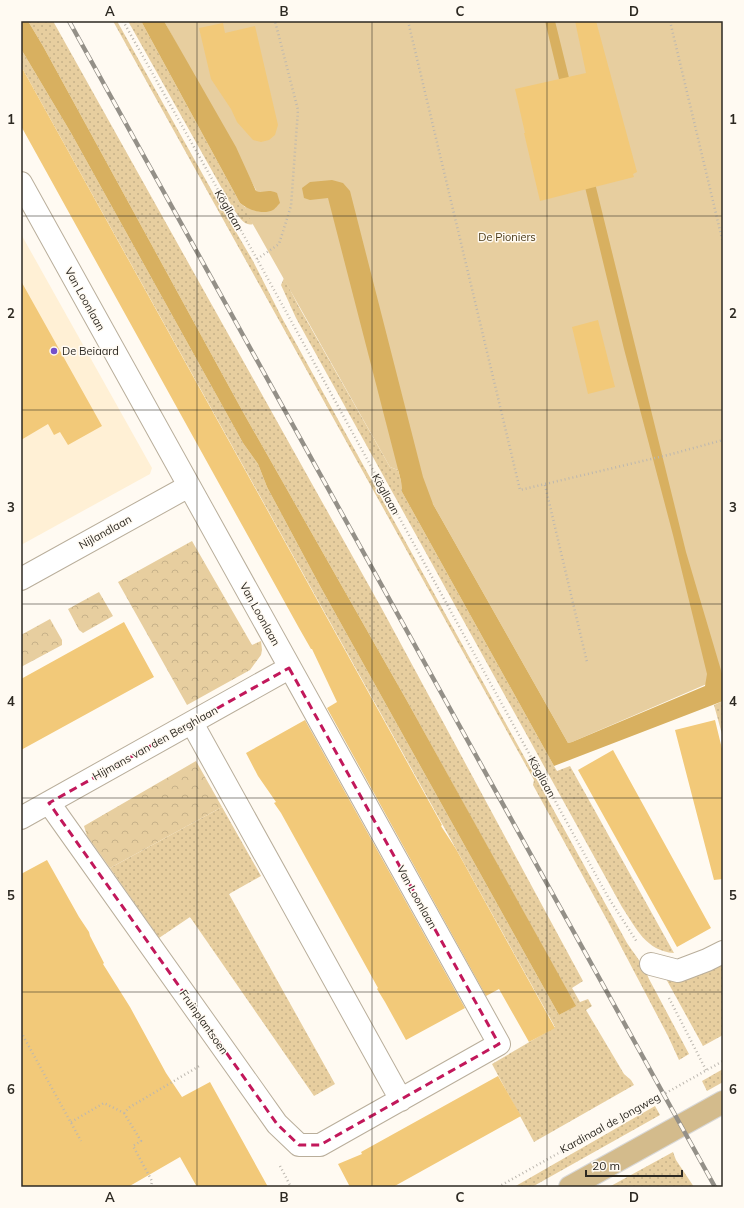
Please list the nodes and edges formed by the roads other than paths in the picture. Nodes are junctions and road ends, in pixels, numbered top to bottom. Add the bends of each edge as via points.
1 (21, 183) edge
2 (189, 486) junction
3 (21, 579) edge
4 (289, 668) junction
5 (192, 723) junction
6 (48, 802) junction
7 (21, 818) edge
8 (723, 952) edge
9 (651, 964) road end
10 (499, 1044) joint
11 (401, 1100) junction
12 (723, 1102) edge
13 (570, 1187) edge

1 - 2 street, Van Loonlaan
2 - 3 street, Nijlandlaan
2 - 4 street, Van Loonlaan
4 - 5 street, Hijmans van den Berghlaan
4 - 10 street, Van Loonlaan
5 - 6 street, Hijmans van den Berghlaan
5 - 11 street
6 - 7 street, Hijmans van den Berghlaan
6 - 11 street, Fruinplantsoen via 277,1124 299,1145 320,1145
8 - 9 street via 678,971
10 - 11 street, Fruinplantsoen
12 - 13 main road

